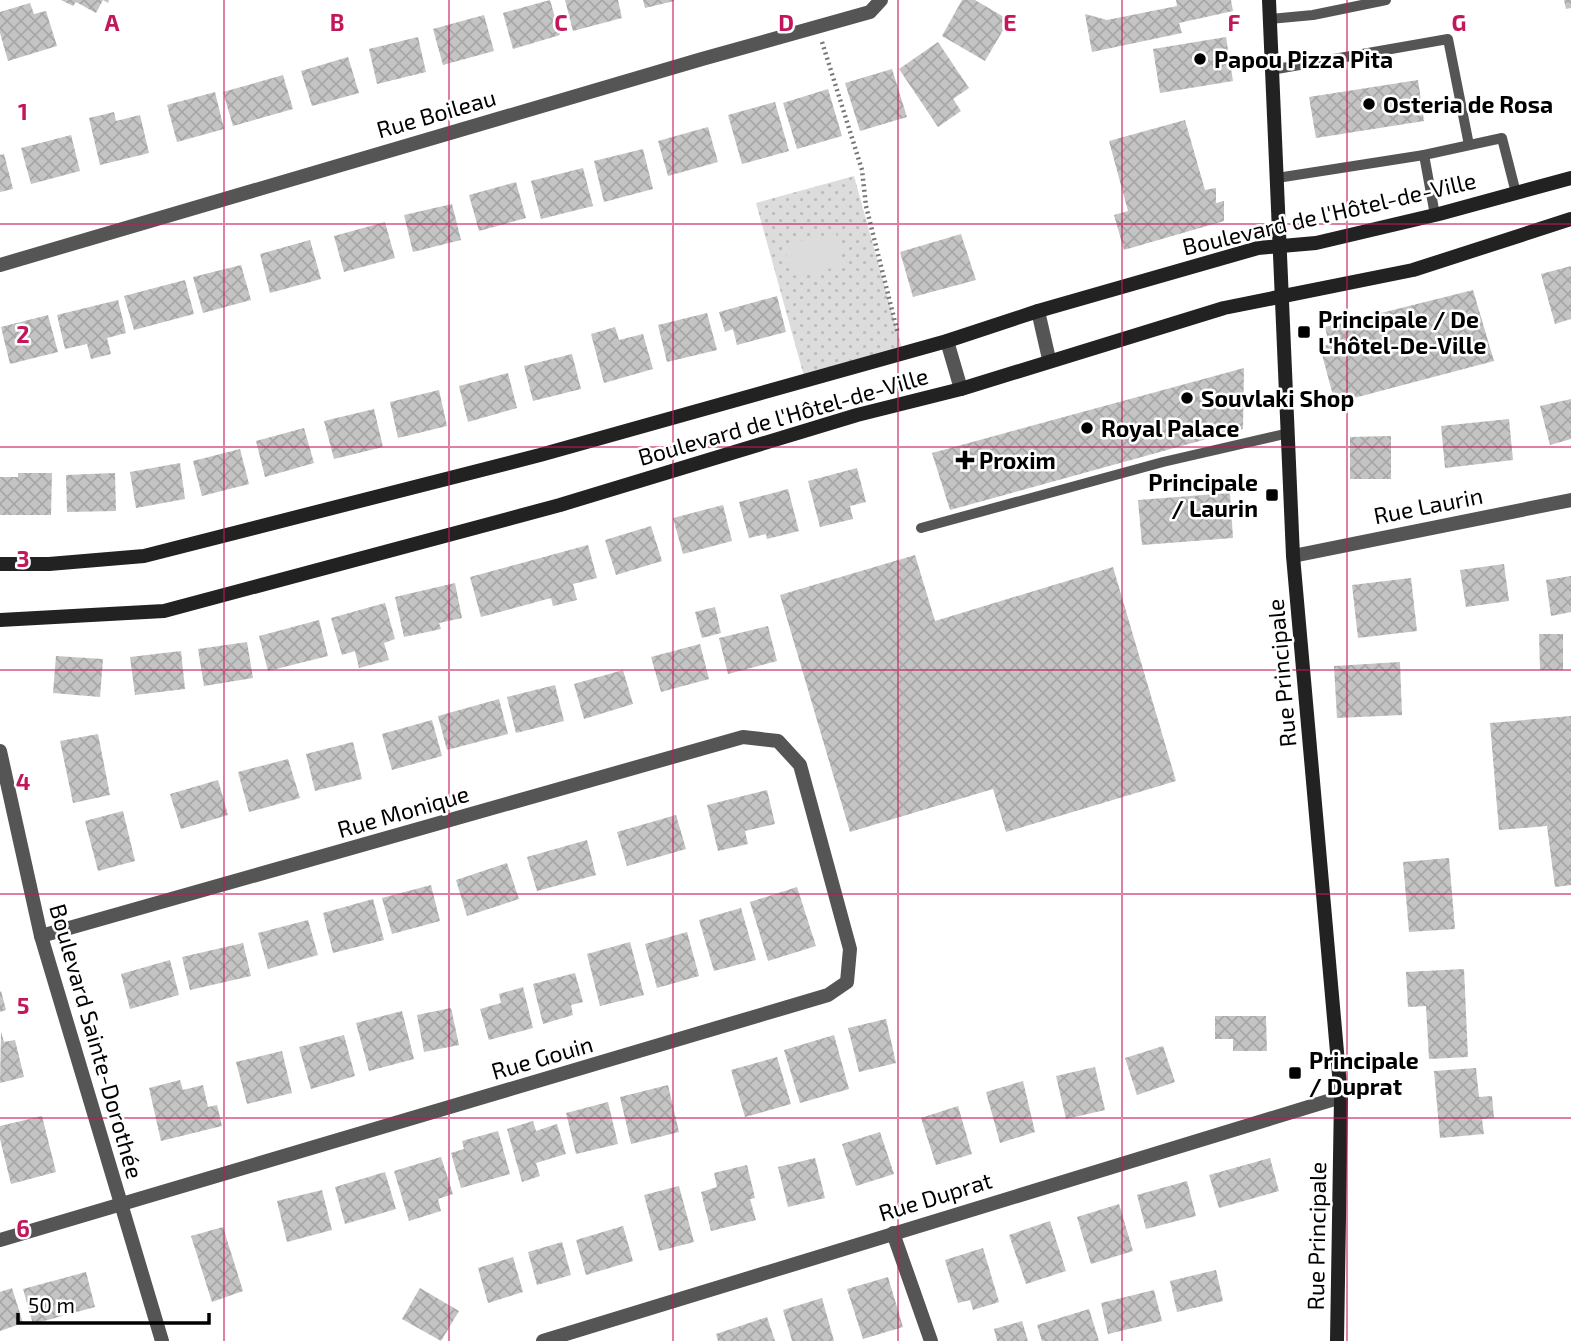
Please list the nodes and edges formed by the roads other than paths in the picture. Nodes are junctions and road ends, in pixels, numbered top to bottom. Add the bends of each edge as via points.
1 (881, 0) edge
2 (1269, 0) edge
3 (1386, 0) edge
4 (1269, 19) junction
5 (1271, 70) junction
6 (1469, 145) junction
7 (1424, 155) junction
8 (1276, 178) junction
9 (1571, 178) edge
10 (1516, 193) junction
11 (1435, 215) junction
12 (1571, 219) edge
13 (1279, 247) junction
14 (0, 265) edge
15 (1281, 295) junction
16 (1038, 311) junction
17 (947, 341) junction
18 (1049, 359) junction
19 (961, 389) junction
20 (1289, 433) junction
21 (1571, 500) edge
22 (921, 527) dead end
23 (1293, 556) junction
24 (0, 564) edge
25 (0, 620) edge
26 (778, 741) joint
27 (0, 751) edge
28 (41, 936) junction
29 (1341, 1097) junction
30 (120, 1205) junction
31 (893, 1233) junction
32 (0, 1240) edge
33 (162, 1341) edge
34 (543, 1341) edge
35 (930, 1341) edge
36 (1337, 1341) edge

1 - 14 street, Rue Boileau via 870,12 818,29
2 - 4 street, Rue Principale
3 - 4 lane
4 - 5 street, Rue Principale
5 - 6 lane via 1448,39
5 - 8 street, Rue Principale
6 - 7 lane
6 - 10 lane via 1502,138
7 - 8 lane
7 - 11 lane
8 - 13 street, Rue Principale
9 - 10 street, Boulevard de l'Hôtel-de-Ville
10 - 11 street, Boulevard de l'Hôtel-de-Ville
11 - 13 street, Boulevard de l'Hôtel-de-Ville
12 - 15 street, Boulevard de l'Hôtel-de-Ville via 1413,270
13 - 15 street, Rue Principale
13 - 16 street, Boulevard de l'Hôtel-de-Ville via 1258,248
15 - 18 street, Boulevard de l'Hôtel-de-Ville
15 - 20 street, Rue Principale
16 - 17 street, Boulevard de l'Hôtel-de-Ville
16 - 18 street
17 - 19 street
17 - 24 street, Boulevard de l'Hôtel-de-Ville via 540,455 144,556
18 - 19 street, Boulevard de l'Hôtel-de-Ville
19 - 25 street, Boulevard de l'Hôtel-de-Ville via 857,415 378,556 164,611
20 - 22 lane
20 - 23 street, Rue Principale
21 - 23 street, Rue Laurin
23 - 29 street, Rue Principale
26 - 28 street, Rue Monique via 743,737
26 - 30 street, Rue Gouin via 800,765 849,949 847,982 828,995
27 - 28 street, Boulevard Sainte-Dorothée
28 - 30 street, Boulevard Sainte-Dorothée
29 - 31 street, Rue Duprat
29 - 36 street, Rue Principale
30 - 32 street, Rue Gouin
30 - 33 street, Boulevard Sainte-Dorothée
31 - 34 street, Rue Duprat
31 - 35 street

